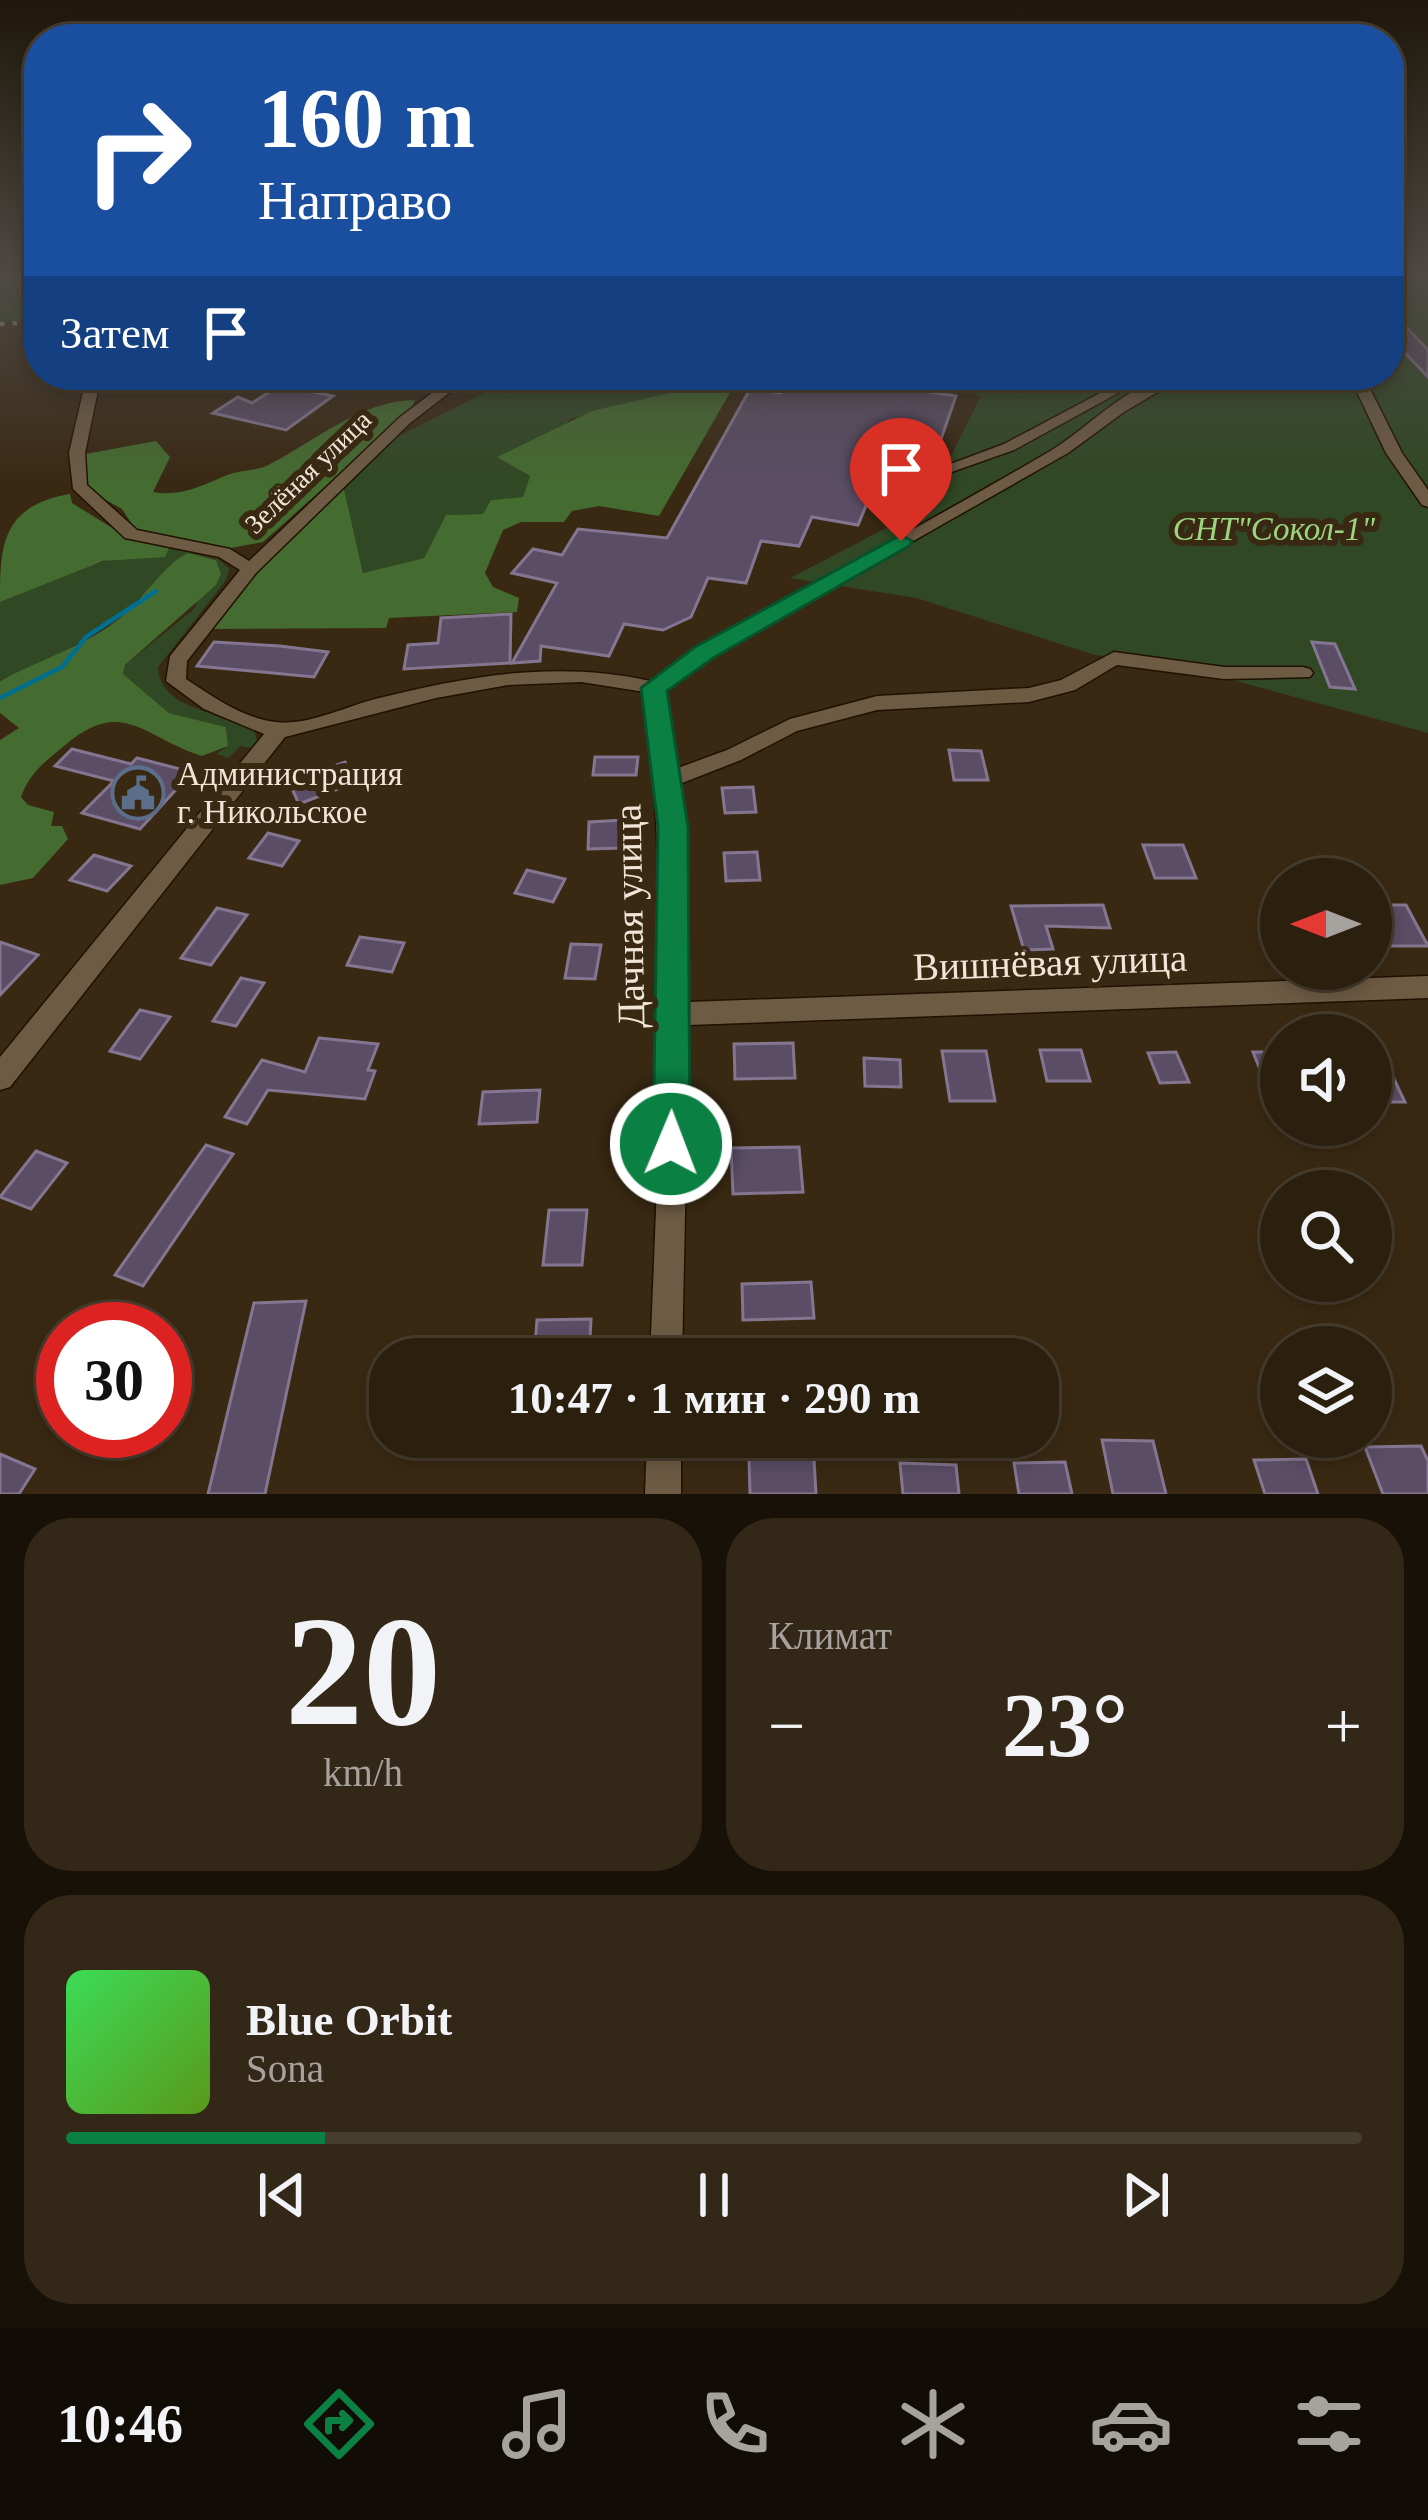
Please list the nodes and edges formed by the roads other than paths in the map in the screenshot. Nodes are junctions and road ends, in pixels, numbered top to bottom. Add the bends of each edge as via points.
1 (93, 390) edge
2 (445, 390) edge
3 (1116, 390) edge
4 (1155, 390) edge
5 (1363, 390) edge
6 (940, 471) dead end
7 (1428, 502) edge
8 (250, 569) junction
9 (1303, 674) dead end
10 (654, 688) junction
11 (278, 731) junction
12 (668, 780) junction
13 (1428, 987) edge
14 (674, 1014) junction
15 (0, 1078) edge
16 (666, 1338) edge
17 (664, 1458) edge
18 (663, 1494) edge

1 - 8 street via 76,432 79,486 131,534 224,553
2 - 8 street, Зелёная улица
3 - 6 street via 1010,447
4 - 10 street
5 - 7 street
8 - 11 street, Зелёная улица via 177,660 176,681
9 - 12 street via 1114,658 1068,686 1029,695 877,703 790,726
10 - 11 street via 567,674 473,682
10 - 12 street, Дачная улица
11 - 15 street
12 - 14 street, Дачная улица
13 - 14 street, Вишнёвая улица
14 - 16 street, Дачная улица
17 - 18 street

